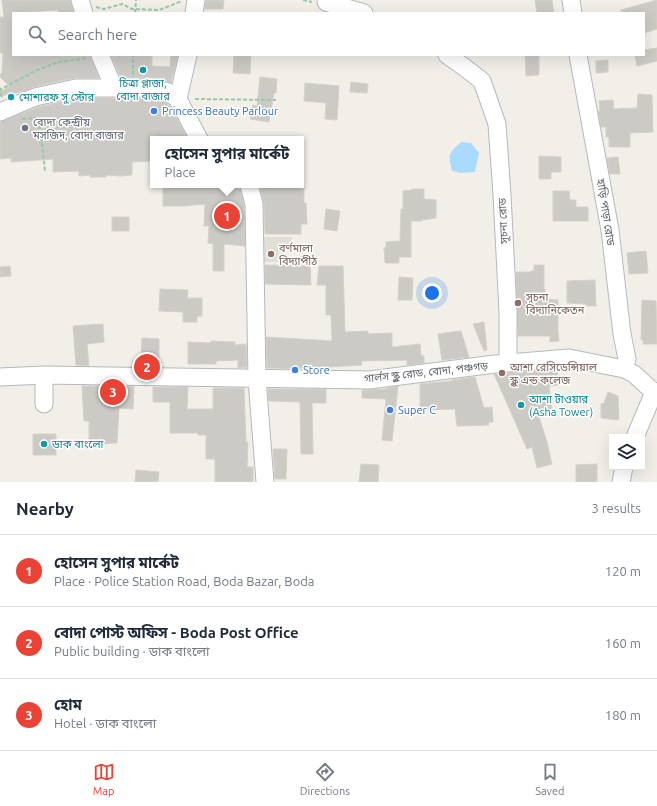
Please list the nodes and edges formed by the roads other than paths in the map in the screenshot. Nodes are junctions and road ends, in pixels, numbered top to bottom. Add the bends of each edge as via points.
1 (196, 0) edge
2 (328, 0) edge
3 (571, 0) edge
4 (194, 12) edge
5 (361, 12) edge
6 (573, 12) edge
7 (100, 56) edge
8 (188, 56) edge
9 (448, 56) edge
10 (578, 56) edge
11 (114, 88) junction
12 (178, 99) junction
13 (5, 109) edge
14 (197, 136) edge
15 (250, 188) edge
16 (508, 363) junction
17 (624, 369) junction
18 (44, 375) junction
19 (0, 377) edge
20 (257, 377) junction
21 (655, 394) edge
22 (44, 404) dead end
23 (636, 434) edge
24 (623, 470) edge
25 (265, 482) edge
26 (621, 482) edge

1 - 4 street
2 - 5 street via 326,2
3 - 6 street
7 - 11 street
8 - 12 street
9 - 16 street, সূচনা রোড via 482,81 497,124 508,312
10 - 17 street, হাড়ি পাড়া রোড via 610,230 627,359
11 - 12 street via 153,88 168,92
11 - 13 street via 76,88 35,97
12 - 14 street
15 - 20 street via 254,204
16 - 17 street, গার্লস স্কুল রোড, বোদা, পঞ্চগড় via 569,358
16 - 20 street, গার্লস স্কুল রোড, বোদা, পঞ্চগড় via 369,380
17 - 21 street, গার্লস স্কুল রোড, বোদা, পঞ্চগড় via 634,374
18 - 19 street, গার্লস স্কুল রোড, বোদা, পঞ্চগড়
18 - 20 street, গার্লস স্কুল রোড, বোদা, পঞ্চগড়
18 - 22 street
20 - 25 street
21 - 23 street
24 - 26 street

